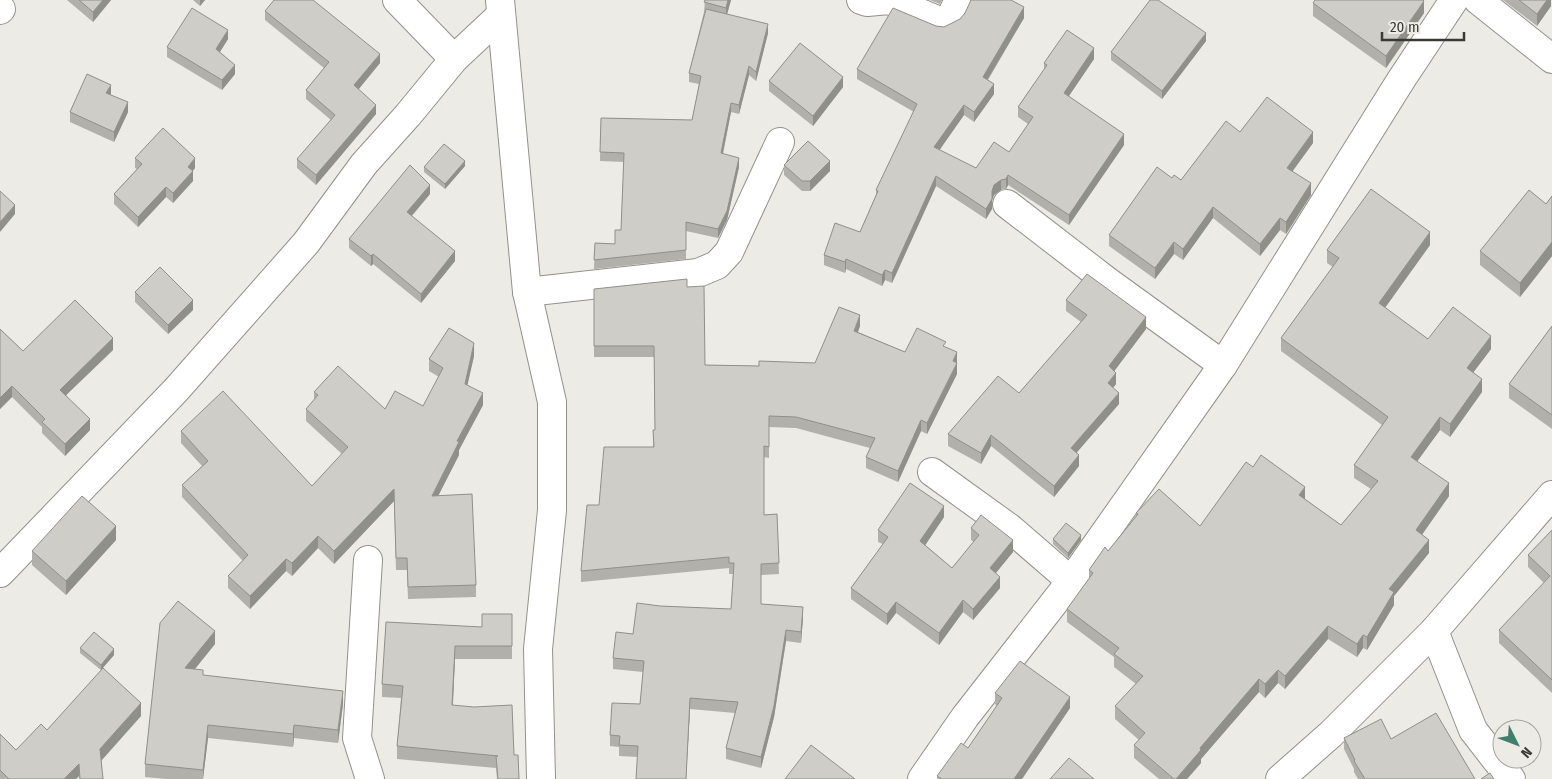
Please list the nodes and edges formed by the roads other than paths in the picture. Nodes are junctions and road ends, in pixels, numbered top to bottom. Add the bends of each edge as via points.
1 (397, 0) edge
2 (861, 0) edge
3 (959, 0) edge
4 (1454, 0) edge
5 (1478, 0) edge
6 (501, 7) edge
7 (454, 59) junction
8 (1552, 59) edge
9 (780, 142) dead end
10 (1007, 204) dead end
11 (527, 292) junction
12 (1223, 365) junction
13 (932, 472) dead end
14 (1552, 495) edge
15 (368, 560) dead end
16 (0, 573) edge
17 (1071, 581) junction
18 (1434, 632) junction
19 (370, 779) edge
20 (541, 779) edge
21 (922, 779) edge
22 (1280, 779) edge
23 (1511, 779) edge

1 - 7 street
2 - 3 street via 889,0 942,22 951,16
4 - 12 street
5 - 8 street
6 - 7 street
6 - 11 street
7 - 16 street via 364,164 293,258 176,390
9 - 11 street via 730,252 717,265 698,273
10 - 12 street
11 - 20 street via 552,402 552,510 538,649
12 - 17 street
13 - 17 street via 1011,529
14 - 18 street
15 - 19 street via 357,738
17 - 21 street via 965,717
18 - 22 street via 1331,734
18 - 23 street via 1473,730

